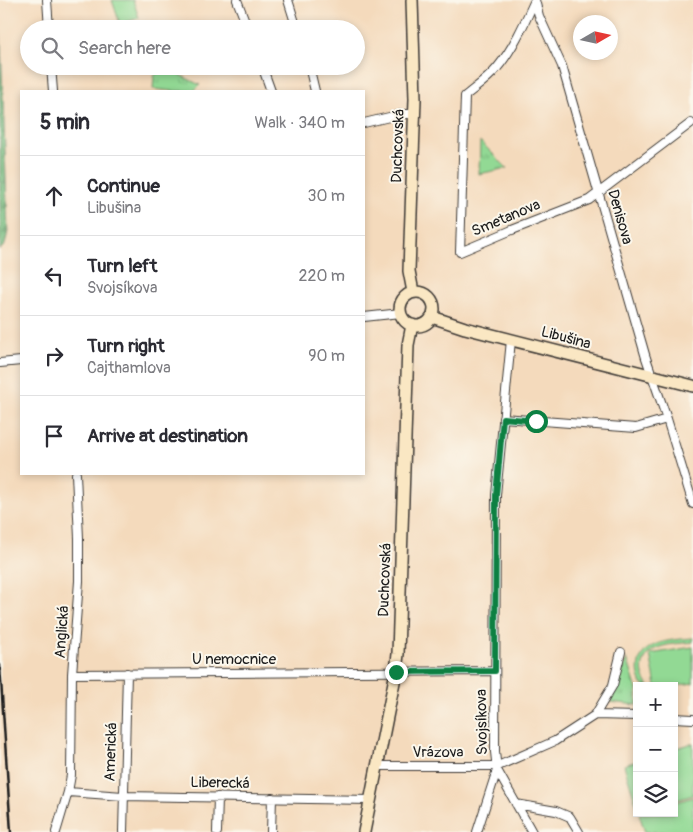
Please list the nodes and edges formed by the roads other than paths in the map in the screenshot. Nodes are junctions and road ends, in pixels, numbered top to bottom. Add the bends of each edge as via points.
1 (47, 0) edge
2 (237, 0) edge
3 (288, 0) edge
4 (412, 0) edge
5 (48, 20) edge
6 (245, 20) edge
7 (294, 20) edge
8 (51, 75) edge
9 (265, 75) edge
10 (311, 75) edge
11 (52, 90) edge
12 (271, 90) edge
13 (315, 90) edge
14 (464, 96) joint
15 (414, 114) junction
16 (365, 123) edge
17 (691, 123) dead end
18 (598, 193) junction
19 (414, 292) junction
20 (401, 313) junction
21 (365, 317) edge
22 (432, 317) junction
23 (412, 325) junction
24 (511, 340) junction
25 (20, 361) edge
26 (0, 362) edge
27 (652, 376) junction
28 (693, 386) edge
29 (503, 418) junction
30 (667, 419) junction
31 (76, 475) edge
32 (693, 504) edge
33 (622, 652) dead end
34 (495, 671) junction
35 (396, 672) junction
36 (127, 673) junction
37 (72, 674) junction
38 (595, 716) junction
39 (633, 716) edge
40 (678, 718) edge
41 (693, 719) edge
42 (378, 766) junction
43 (497, 768) junction
44 (68, 792) junction
45 (123, 796) junction
46 (218, 797) junction
47 (272, 798) junction
48 (371, 800) junction
49 (516, 804) junction
50 (56, 832) edge
51 (122, 832) edge
52 (217, 832) edge
53 (271, 832) edge
54 (364, 832) edge
55 (477, 832) edge
56 (532, 832) edge
57 (579, 832) edge

1 - 5 street
2 - 6 street
3 - 7 street
4 - 15 main road, Duchcovská
8 - 11 street
9 - 12 street
10 - 13 street
14 - 18 street, Smetanova via 460,252 589,200
14 - 18 street, Denisova via 498,68 535,0 562,66
15 - 16 street
15 - 19 main road, Duchcovská via 410,271
17 - 18 street, Smetanova
18 - 27 street, Denisova
19 - 20 main road via 404,297
19 - 22 main road via 430,298 434,309
20 - 21 street
20 - 23 main road
22 - 23 main road via 422,325
22 - 24 main road, Libušina
23 - 35 main road, Duchcovská via 408,345
24 - 27 main road, Libušina
24 - 29 street, Svojsíkova
25 - 26 street
27 - 28 main road, Libušina
27 - 30 street, Denisova
29 - 30 street via 636,428
29 - 34 street, Svojsíkova via 496,495
30 - 32 street, Denisova
31 - 37 street, Anglická via 79,582
33 - 38 street via 613,685
34 - 35 street, U nemocnice
34 - 43 street, Svojsíkova via 494,752
35 - 36 street, U nemocnice
35 - 42 main road, Duchcovská
36 - 37 street, U nemocnice
36 - 45 street, Americká
37 - 44 street, Anglická
38 - 39 street
38 - 43 street via 556,741
40 - 41 street
42 - 43 street, Vrázova
42 - 48 main road, Duchcovská
43 - 49 street
43 - 55 street, Svojsíkova
44 - 45 street, Liberecká
44 - 50 street, Anglická
45 - 46 street, Liberecká
45 - 51 street, Americká
46 - 47 street, Liberecká
46 - 52 street
47 - 48 street, Liberecká
47 - 53 street
48 - 54 main road, Duchcovská
49 - 56 street
49 - 57 street via 556,811 570,818

